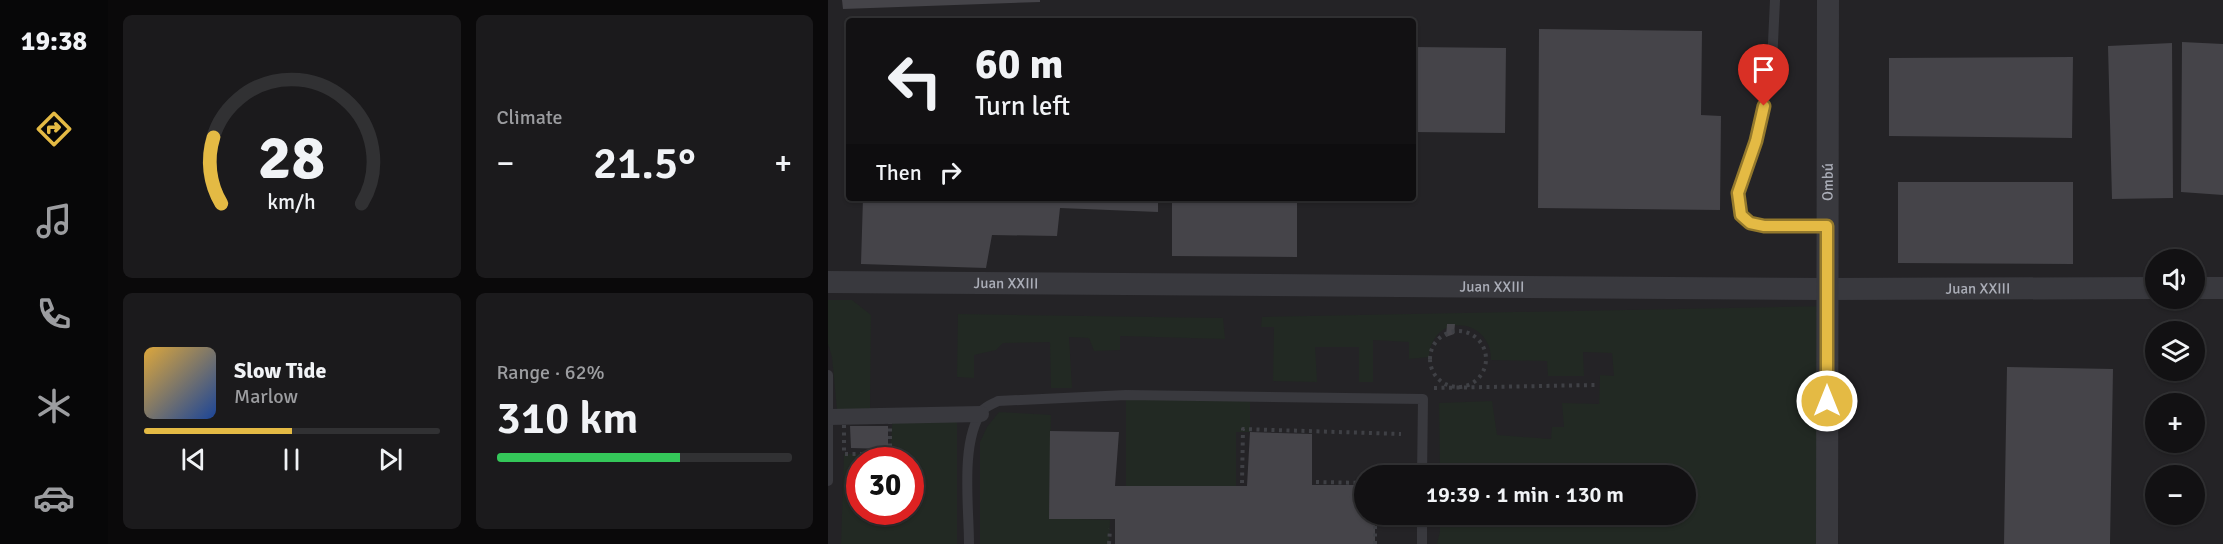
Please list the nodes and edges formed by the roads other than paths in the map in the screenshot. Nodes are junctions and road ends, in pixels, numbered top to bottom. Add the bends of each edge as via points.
1 (1775, 0) edge
2 (1828, 0) edge
3 (1827, 226) junction
4 (828, 282) edge
5 (2145, 288) edge
6 (2205, 288) edge
7 (2223, 288) edge
8 (1827, 289) junction
9 (828, 375) edge
10 (981, 414) junction
11 (829, 417) edge
12 (1422, 465) edge
13 (828, 481) edge
14 (1422, 525) edge
15 (969, 544) edge
16 (1422, 544) edge
17 (1827, 544) edge

1 - 3 lane via 1772,64 1756,141 1738,193 1741,215 1750,223 1764,226
2 - 3 street, Ombú
3 - 8 street, Ombú
4 - 8 street, Juan XXIII
5 - 8 street, Juan XXIII
6 - 7 street
8 - 17 street, Ombú
9 - 11 lane
10 - 11 street
10 - 12 lane via 998,401 1126,395 1423,399
10 - 15 lane via 973,428 967,456
11 - 13 lane
14 - 16 lane

